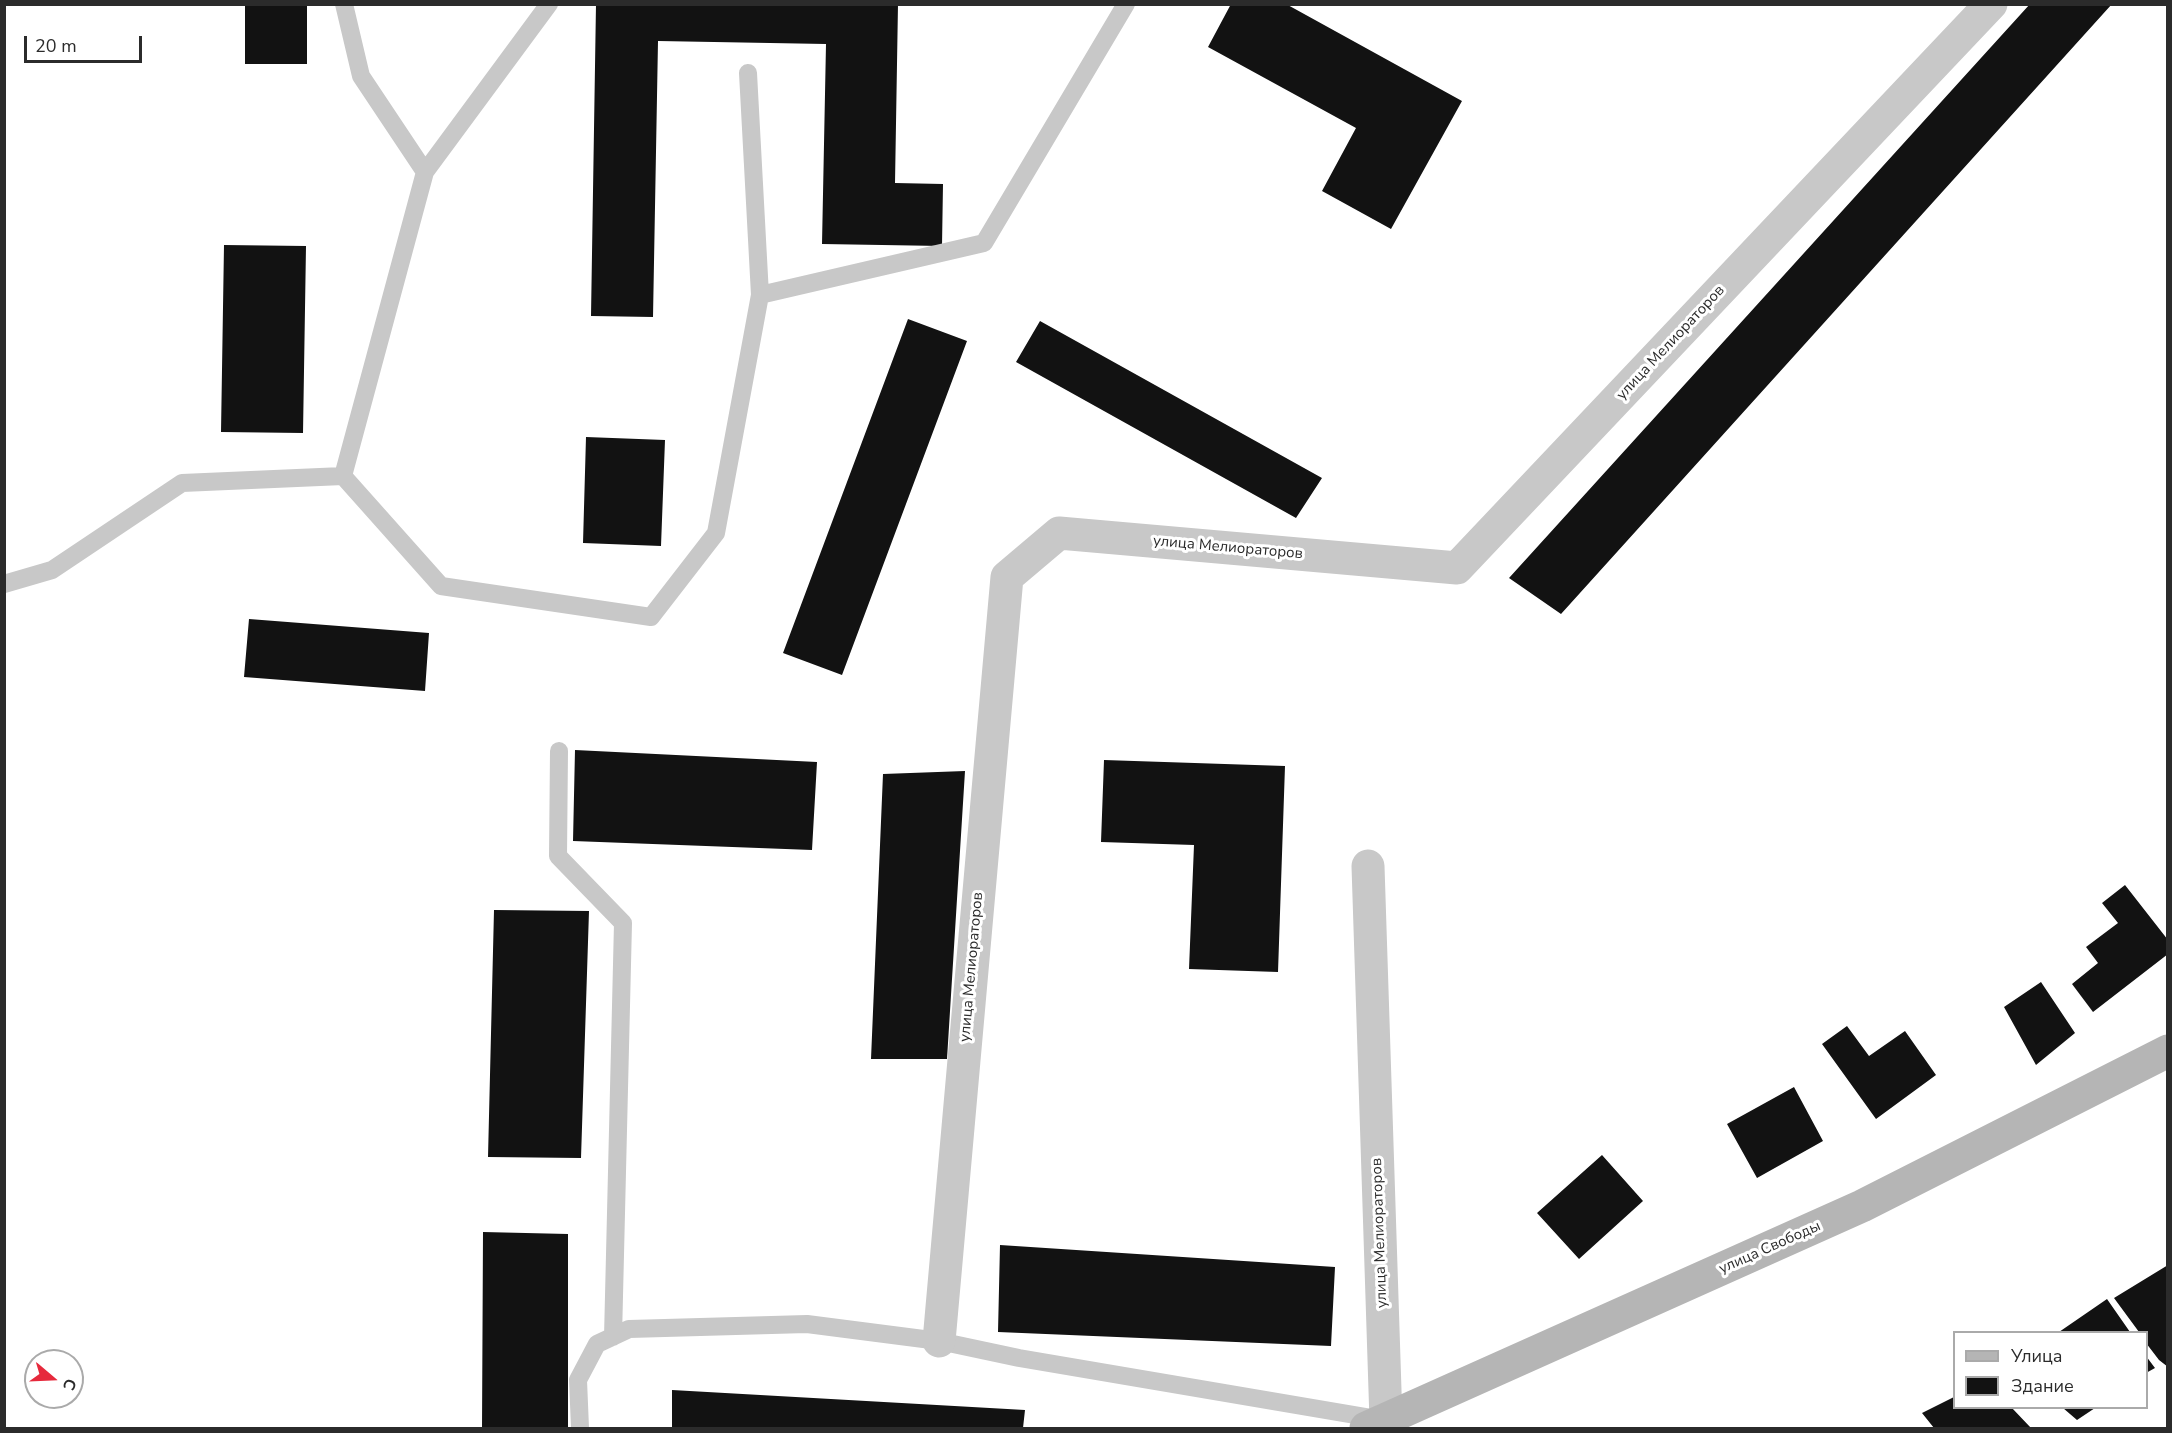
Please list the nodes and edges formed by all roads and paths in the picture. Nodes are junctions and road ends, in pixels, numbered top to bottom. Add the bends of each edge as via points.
1 (344, 4) edge
2 (549, 4) edge
3 (1126, 4) edge
4 (1991, 4) edge
5 (748, 72) dead end
6 (425, 172) junction
7 (760, 295) junction
8 (343, 476) junction
9 (4, 584) edge
10 (559, 751) dead end
11 (1368, 866) dead end
12 (2168, 1051) edge
13 (613, 1337) junction
14 (939, 1341) junction
15 (1376, 1425) edge
16 (580, 1428) edge

1 - 6 lane via 361,76
2 - 6 lane
3 - 7 lane via 984,243
4 - 14 street, улица Мелиораторов via 1457,568 1059,533 1007,577
5 - 7 lane
6 - 8 lane
7 - 8 lane via 716,533 651,617 441,586
8 - 9 lane via 182,483 52,570
10 - 13 lane via 558,856 623,923
11 - 15 street, улица Мелиораторов
12 - 15 main road, улица Свободы via 1862,1206
13 - 14 lane via 629,1329 807,1324
13 - 16 lane via 597,1344 578,1380
14 - 15 lane

